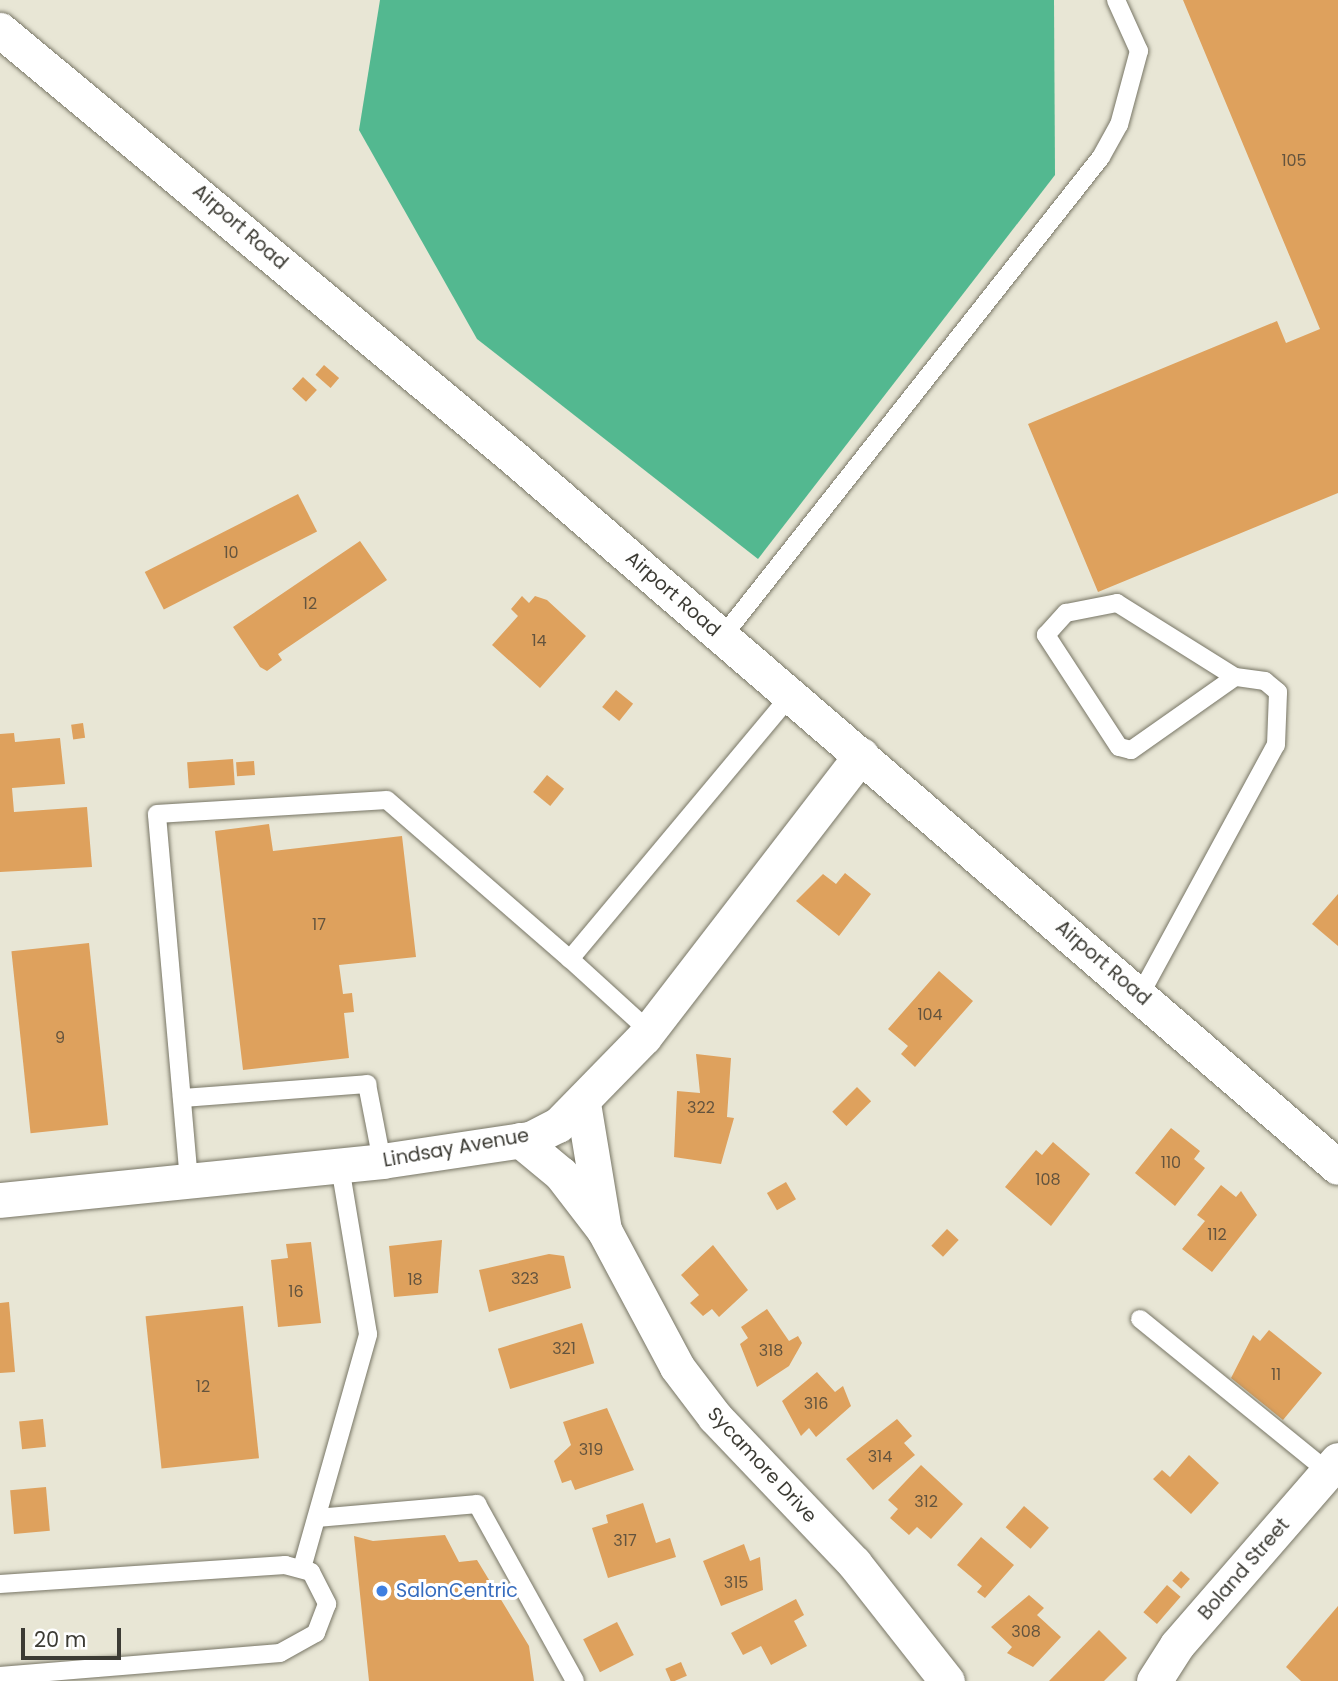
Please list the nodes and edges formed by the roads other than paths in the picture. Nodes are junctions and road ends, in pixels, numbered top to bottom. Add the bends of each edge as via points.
1 (1116, 0) edge
2 (0, 30) edge
3 (723, 636) junction
4 (1235, 677) junction
5 (791, 695) junction
6 (861, 755) junction
7 (570, 959) junction
8 (1140, 995) junction
9 (649, 1031) junction
10 (181, 1098) junction
11 (583, 1103) junction
12 (520, 1140) junction
13 (382, 1161) junction
14 (340, 1166) junction
15 (1338, 1167) edge
16 (188, 1181) junction
17 (0, 1200) edge
18 (604, 1230) junction
19 (1140, 1319) dead end
20 (1333, 1466) edge
21 (317, 1518) junction
22 (302, 1568) junction
23 (0, 1584) edge
24 (0, 1676) edge
25 (575, 1681) edge
26 (947, 1681) edge
27 (1154, 1681) edge

1 - 3 lane via 1139,51 1119,125 1101,157
2 - 3 street, Airport Road
3 - 5 street, Airport Road
4 - 4 lane via 1131,750 1110,738 1046,635 1066,613 1117,603
4 - 8 lane via 1265,681 1278,692 1276,745
5 - 6 street, Airport Road
5 - 7 lane
6 - 8 street, Airport Road
6 - 9 street, Lindsay Avenue
7 - 9 lane
7 - 10 lane via 387,800 157,814
8 - 15 street, Airport Road
9 - 11 street, Lindsay Avenue
10 - 13 lane via 367,1084
10 - 16 lane
11 - 12 street, Lindsay Avenue via 558,1125
11 - 18 street, Sycamore Drive
12 - 13 street, Lindsay Avenue
12 - 18 street, Sycamore Drive via 561,1174
13 - 14 street, Lindsay Avenue
14 - 16 street, Lindsay Avenue
14 - 21 lane via 368,1334
16 - 17 street, Lindsay Avenue
18 - 26 street, Sycamore Drive via 677,1367 715,1417 855,1563
19 - 20 lane
20 - 27 street, Boland Street via 1177,1645
21 - 22 lane
21 - 25 lane via 477,1504
22 - 23 lane
22 - 24 lane via 320,1582 326,1614 316,1633 291,1650

